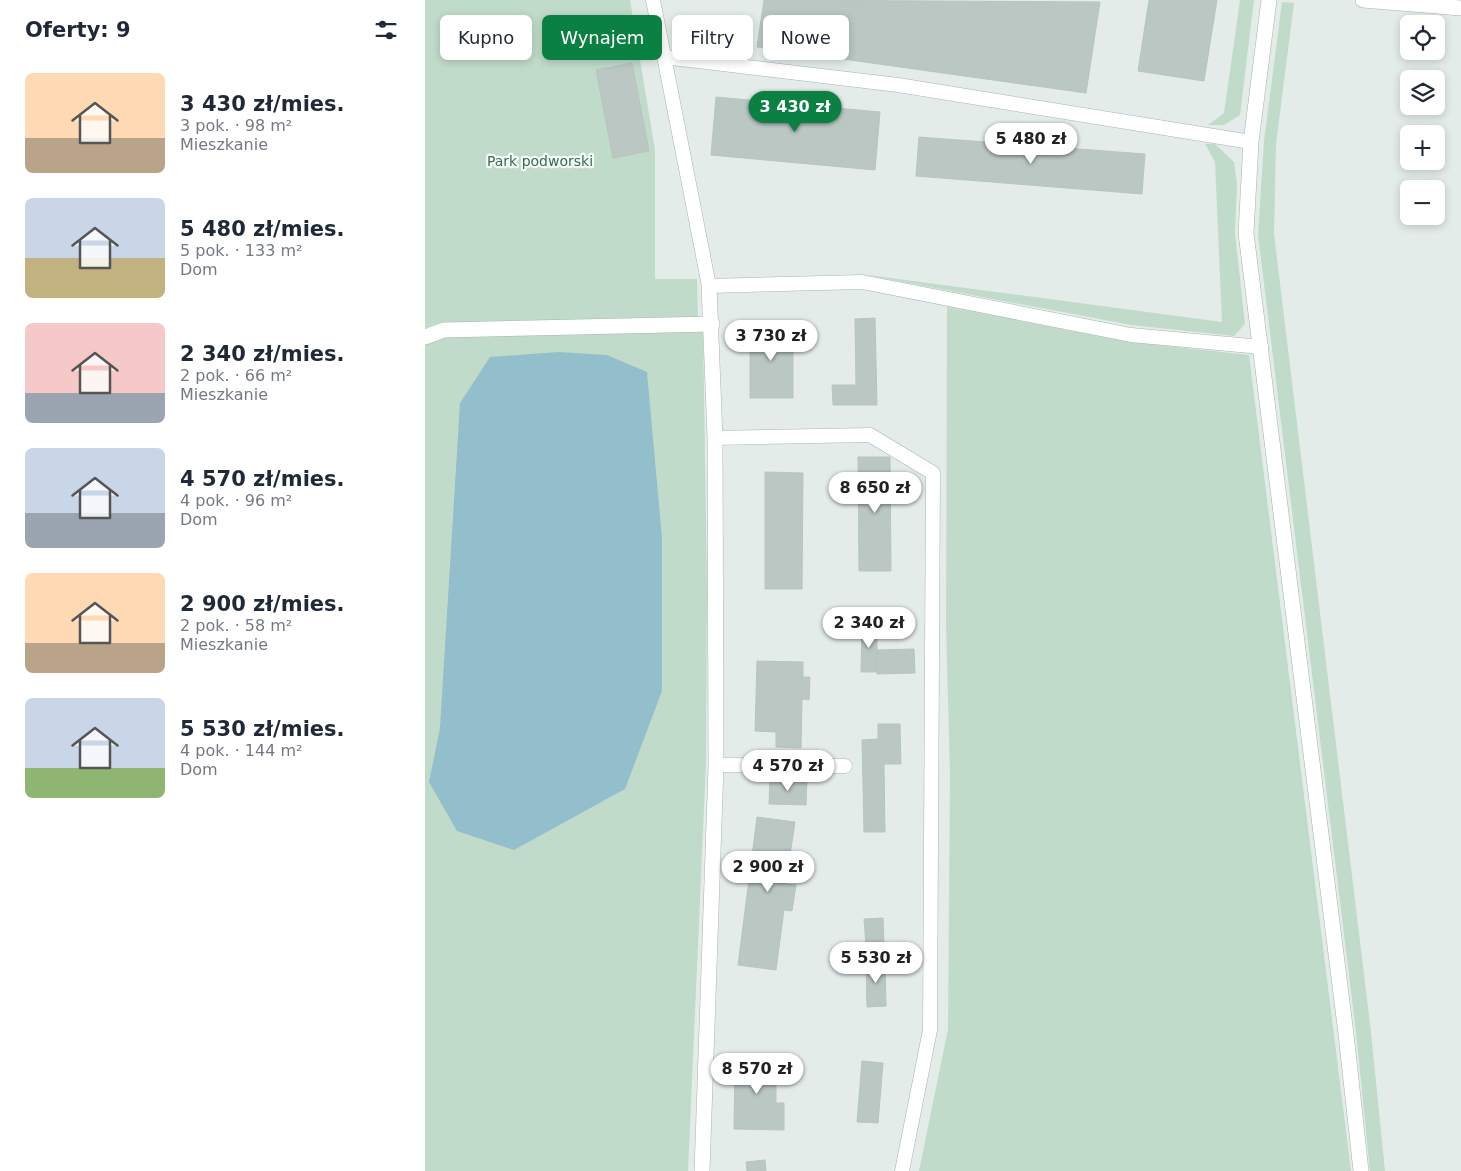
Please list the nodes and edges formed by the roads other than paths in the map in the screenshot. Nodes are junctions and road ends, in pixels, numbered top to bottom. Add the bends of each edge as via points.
1 (653, 0) edge
2 (1269, 0) edge
3 (1363, 0) edge
4 (1461, 8) edge
5 (664, 57) junction
6 (1251, 142) junction
7 (709, 286) junction
8 (712, 324) junction
9 (425, 337) edge
10 (1261, 347) junction
11 (715, 438) junction
12 (716, 765) junction
13 (845, 766) dead end
14 (702, 1171) edge
15 (902, 1171) edge
16 (1361, 1171) edge

1 - 5 lane
2 - 6 street
3 - 4 street
5 - 6 lane via 898,86
5 - 7 lane
6 - 10 street via 1246,233
7 - 8 street
7 - 10 lane via 863,282 1131,335
8 - 9 street via 444,330
8 - 11 street
10 - 16 street
11 - 12 street
11 - 15 lane via 870,435 933,473 930,1030
12 - 13 lane
12 - 14 street

